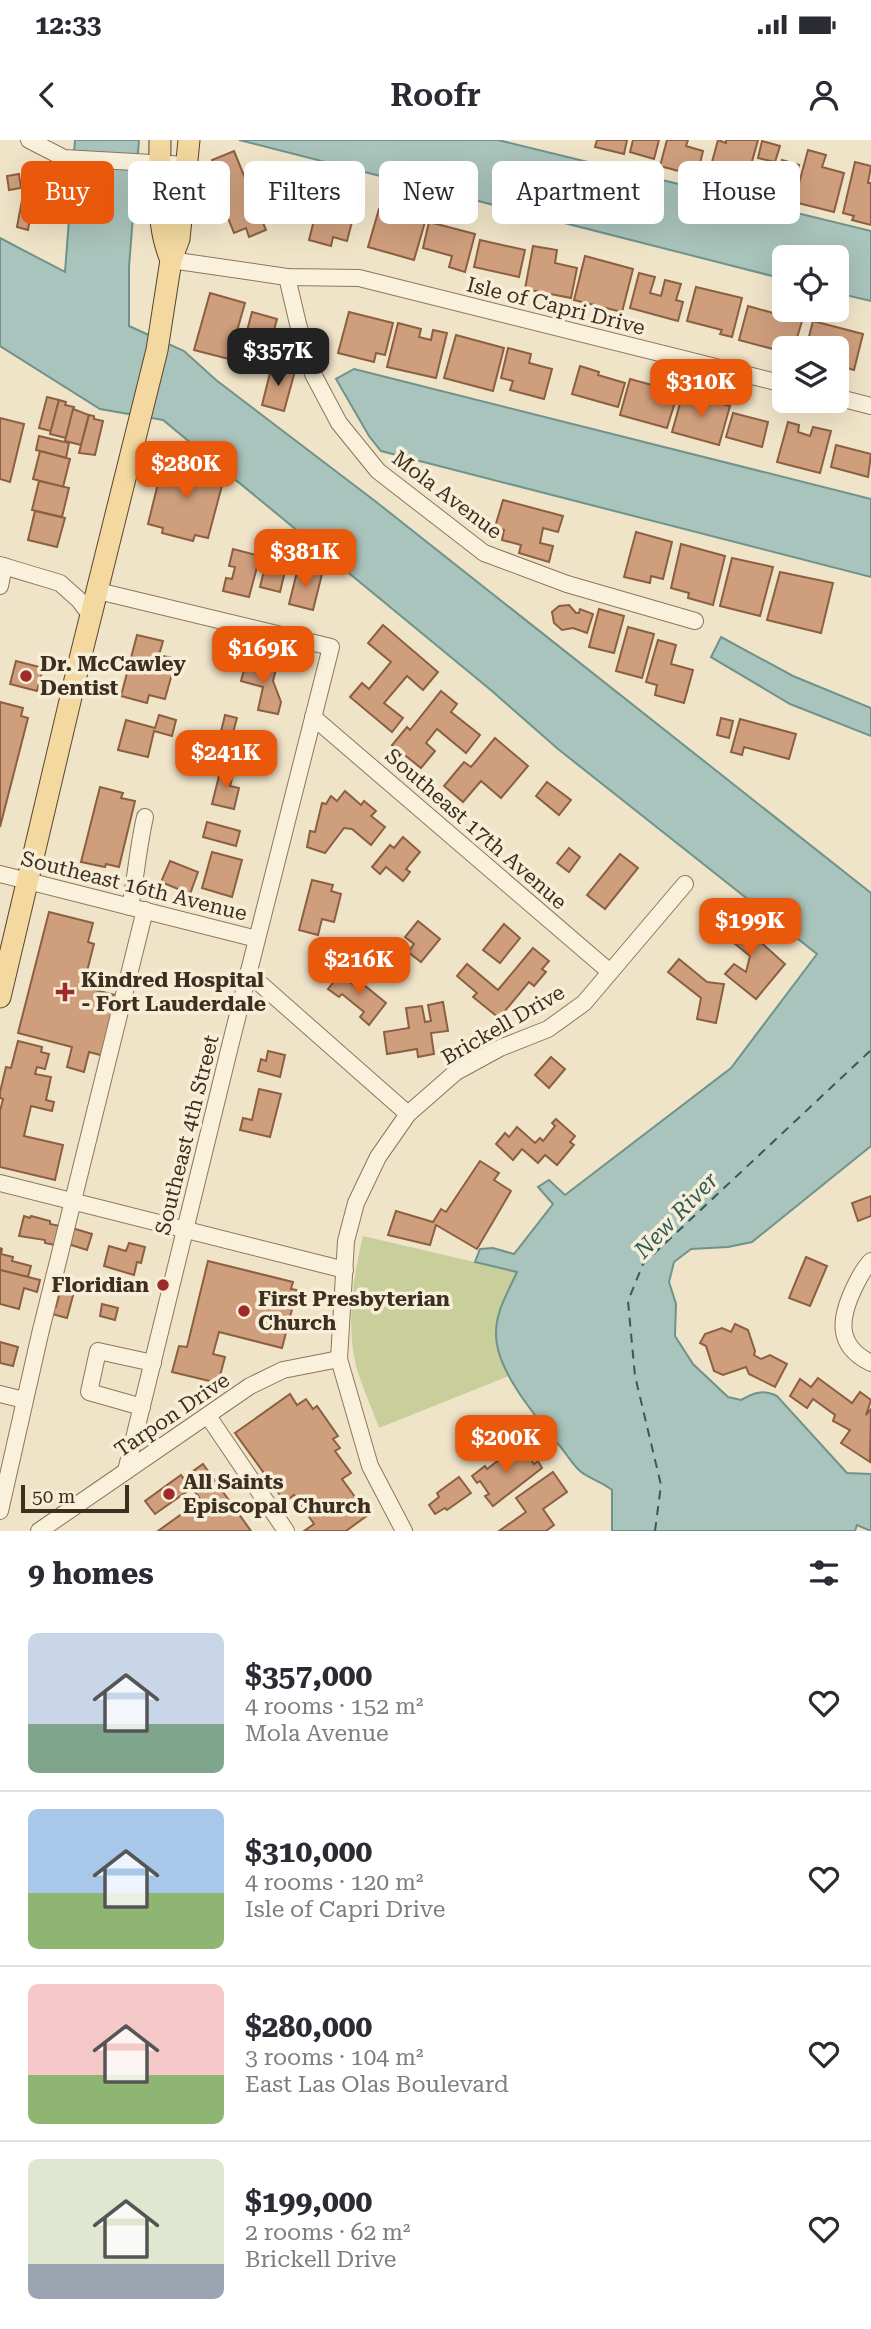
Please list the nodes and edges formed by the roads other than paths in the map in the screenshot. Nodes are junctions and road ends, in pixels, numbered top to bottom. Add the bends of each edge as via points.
1 (29, 140) edge
2 (160, 140) edge
3 (189, 140) edge
4 (128, 161) edge
5 (150, 161) edge
6 (187, 161) edge
7 (161, 224) edge
8 (181, 224) edge
9 (171, 260) junction
10 (287, 277) junction
11 (772, 381) edge
12 (849, 400) edge
13 (871, 406) edge
14 (2, 566) edge
15 (0, 586) edge
16 (98, 591) junction
17 (91, 616) junction
18 (695, 621) dead end
19 (313, 717) junction
20 (145, 817) dead end
21 (0, 874) edge
22 (27, 881) junction
23 (685, 884) dead end
24 (138, 909) junction
25 (257, 939) junction
26 (610, 972) junction
27 (248, 974) junction
28 (0, 997) edge
29 (408, 1114) junction
30 (0, 1183) edge
31 (75, 1201) junction
32 (185, 1230) junction
33 (871, 1261) edge
34 (345, 1270) junction
35 (339, 1359) junction
36 (153, 1363) junction
37 (871, 1363) edge
38 (0, 1394) edge
39 (24, 1400) junction
40 (142, 1407) junction
41 (208, 1416) junction
42 (127, 1471) junction
43 (0, 1511) edge
44 (397, 1529) edge
45 (39, 1531) edge
46 (286, 1531) edge

1 - 4 street via 64,158
2 - 5 main road
3 - 6 main road
7 - 9 main road
8 - 9 main road
9 - 10 street, Isle of Capri Drive
9 - 16 main road via 157,350
10 - 11 street, Isle of Capri Drive via 359,278
10 - 18 street, Mola Avenue via 313,374 339,423 378,471 484,553
12 - 13 street
14 - 15 street
14 - 17 street via 60,583
16 - 17 main road
16 - 19 street, Southeast 4th Street via 331,647
17 - 22 main road
19 - 25 street, Southeast 4th Street
19 - 26 street, Southeast 17th Avenue
20 - 24 street via 137,853
21 - 22 street, Southeast 16th Avenue
22 - 24 street, Southeast 16th Avenue
22 - 28 main road
23 - 26 street, Brickell Drive
24 - 25 street, Southeast 16th Avenue
24 - 31 street
25 - 27 street, Southeast 4th Street
26 - 29 street, Brickell Drive via 583,1003 548,1029 456,1072
27 - 29 street
27 - 32 street, Southeast 4th Street
29 - 34 street, Brickell Drive via 378,1157 356,1203 346,1241
30 - 31 street
31 - 32 street
31 - 39 street
32 - 34 street
32 - 36 street, Southeast 4th Street
33 - 37 street via 846,1304 843,1333 857,1355
34 - 35 street, Brickell Drive
35 - 41 street, Tarpon Drive via 283,1370 250,1386
35 - 44 street, Brickell Drive via 370,1466
36 - 40 street, Southeast 4th Street
36 - 40 street via 98,1351 89,1392
38 - 39 street
39 - 43 street
40 - 42 street, Southeast 4th Street
41 - 42 street, Tarpon Drive
41 - 46 street
42 - 45 street, Tarpon Drive

